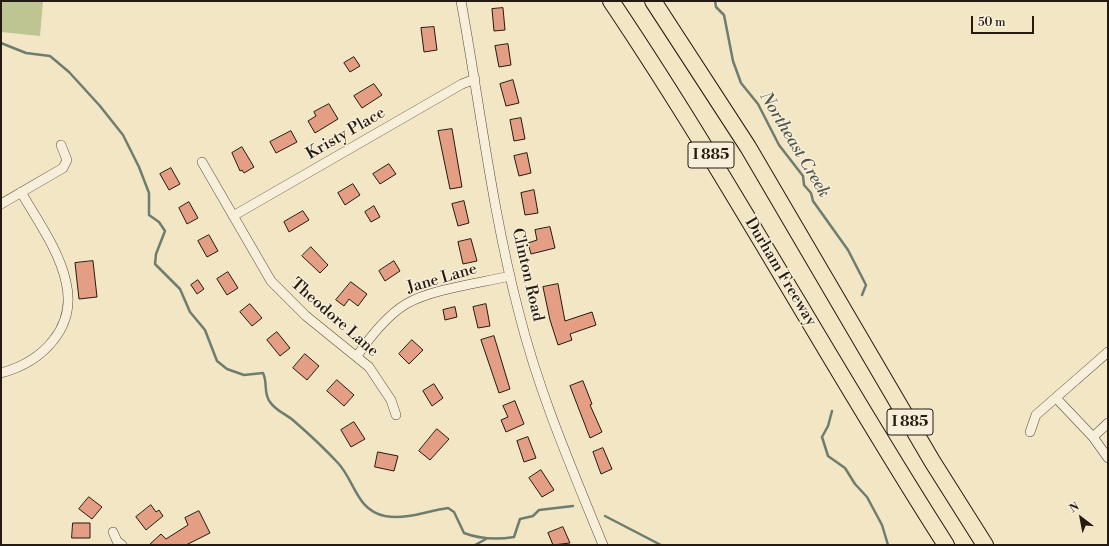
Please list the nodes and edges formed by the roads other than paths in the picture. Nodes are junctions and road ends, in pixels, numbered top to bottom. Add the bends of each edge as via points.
1 (461, 1) edge
2 (612, 1) edge
3 (653, 1) edge
4 (474, 79) junction
5 (61, 145) dead end
6 (202, 162) dead end
7 (21, 192) junction
8 (1, 204) edge
9 (233, 216) junction
10 (510, 276) junction
11 (1108, 352) edge
12 (356, 356) junction
13 (1, 373) edge
14 (1056, 398) junction
15 (396, 415) dead end
16 (1108, 423) edge
17 (1030, 432) dead end
18 (1093, 437) junction
19 (1108, 458) edge
20 (113, 532) dead end
21 (122, 545) edge
22 (604, 545) edge
23 (946, 545) edge
24 (985, 545) edge

1 - 4 street, Clinton Road
2 - 23 highway, Durham Freeway / I 885 via 717,165
3 - 24 highway, I 885 via 748,147 932,461
4 - 9 street, Kristy Place
4 - 10 street, Clinton Road
5 - 7 street via 67,160 63,168
6 - 9 street, Theodore Lane
7 - 8 street
7 - 13 street via 60,263 67,282 68,304 61,329 51,344 34,360
9 - 12 street, Theodore Lane via 271,281 306,316
10 - 12 street, Jane Lane via 425,296 405,305 381,326
10 - 22 street, Clinton Road via 543,394
11 - 14 street
12 - 15 street, Theodore Lane via 369,367 380,382 391,400
14 - 17 street via 1036,415
14 - 18 street
16 - 18 street
18 - 19 street
20 - 21 street via 117,542

